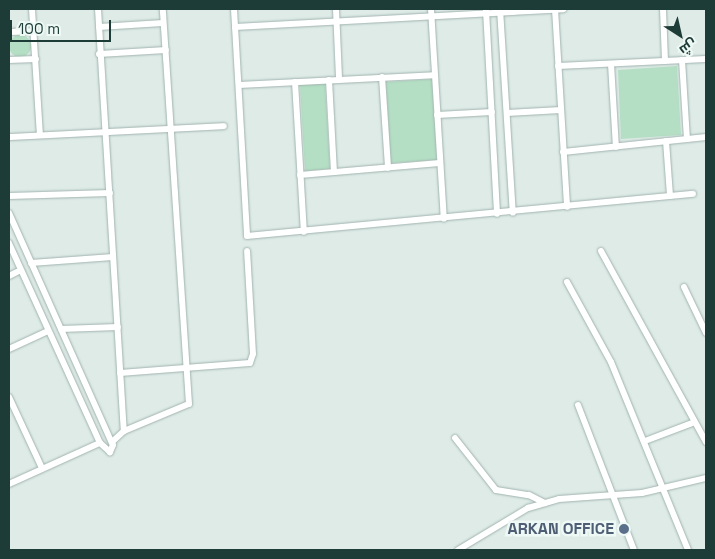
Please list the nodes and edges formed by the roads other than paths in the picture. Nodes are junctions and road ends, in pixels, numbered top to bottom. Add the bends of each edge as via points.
1 (32, 9) edge
2 (98, 9) edge
3 (163, 9) edge
4 (234, 9) edge
5 (336, 9) edge
6 (555, 9) edge
7 (564, 9) edge
8 (663, 9) edge
9 (500, 10) edge
10 (486, 11) edge
11 (431, 12) edge
12 (336, 21) junction
13 (164, 23) junction
14 (99, 26) junction
15 (235, 27) junction
16 (34, 31) junction
17 (9, 32) edge
18 (166, 50) junction
19 (99, 54) junction
20 (36, 59) junction
21 (706, 59) edge
22 (9, 60) edge
23 (682, 60) junction
24 (665, 61) junction
25 (611, 64) junction
26 (558, 66) junction
27 (434, 75) junction
28 (382, 77) junction
29 (339, 79) junction
30 (329, 80) junction
31 (295, 82) junction
32 (239, 85) junction
33 (561, 110) junction
34 (492, 112) junction
35 (507, 112) junction
36 (437, 115) junction
37 (224, 126) dead end
38 (172, 129) junction
39 (106, 131) junction
40 (40, 135) junction
41 (9, 137) edge
42 (706, 137) edge
43 (687, 139) junction
44 (666, 141) junction
45 (616, 146) junction
46 (563, 152) junction
47 (439, 163) junction
48 (388, 168) junction
49 (334, 172) junction
50 (300, 175) junction
51 (110, 193) junction
52 (693, 194) dead end
53 (9, 196) edge
54 (670, 196) junction
55 (567, 207) junction
56 (512, 212) junction
57 (9, 213) edge
58 (498, 214) junction
59 (444, 219) junction
60 (304, 232) junction
61 (19, 235) junction
62 (9, 241) edge
63 (247, 251) dead end
64 (601, 251) dead end
65 (113, 257) junction
66 (31, 263) junction
67 (21, 270) junction
68 (9, 276) edge
69 (567, 282) dead end
70 (684, 287) dead end
71 (118, 327) junction
72 (61, 329) junction
73 (48, 331) junction
74 (706, 333) edge
75 (9, 349) edge
76 (187, 368) junction
77 (120, 373) junction
78 (9, 397) edge
79 (578, 405) dead end
80 (17, 415) junction
81 (9, 419) edge
82 (695, 422) junction
83 (124, 431) junction
84 (455, 438) dead end
85 (645, 441) junction
86 (112, 442) junction
87 (706, 442) edge
88 (100, 443) junction
89 (42, 468) junction
90 (706, 478) edge
91 (9, 484) edge
92 (662, 489) junction
93 (612, 498) junction
94 (545, 503) junction
95 (458, 550) edge
96 (634, 550) edge
97 (688, 550) edge

1 - 16 street
2 - 14 street
3 - 13 street
4 - 15 street
5 - 12 street
6 - 7 street
6 - 9 street
6 - 26 street
8 - 24 street
9 - 10 street
9 - 35 street
10 - 11 street
10 - 34 street
11 - 12 street
11 - 27 street
12 - 15 street
12 - 29 street
13 - 14 street
13 - 18 street
14 - 19 street
15 - 32 street
16 - 17 street
16 - 20 street
18 - 19 street
18 - 38 street
19 - 39 street
20 - 22 street
20 - 40 street
21 - 23 street
23 - 24 street
23 - 43 street
24 - 25 street
25 - 26 street
25 - 45 street
26 - 33 street
27 - 28 street
27 - 36 street
28 - 29 street
28 - 48 street
29 - 30 street
30 - 31 street
30 - 49 street
31 - 32 street
31 - 50 street
32 - 60 street via 247,236
33 - 35 street
33 - 46 street
34 - 36 street
34 - 58 street
35 - 56 street
36 - 47 street
37 - 38 street
38 - 39 street
38 - 76 street
39 - 40 street
39 - 51 street
40 - 41 street
42 - 43 street
43 - 44 street
44 - 45 street
44 - 54 street
45 - 46 street
46 - 55 street
47 - 48 street
47 - 59 street
48 - 49 street
49 - 50 street
50 - 60 street
51 - 53 street
51 - 65 street
52 - 54 street
54 - 55 street
55 - 56 street
56 - 58 street
57 - 61 street
58 - 59 street
59 - 60 street
61 - 62 street
61 - 66 street
62 - 67 street
63 - 76 street via 253,359 245,365
64 - 82 street
65 - 66 street
65 - 71 street
66 - 72 street
67 - 68 street
67 - 73 street
69 - 85 street via 594,327
70 - 74 street
71 - 72 street
71 - 77 street
72 - 86 street
73 - 75 street
73 - 88 street
76 - 77 street
76 - 83 street via 189,404
77 - 83 street
78 - 80 street
79 - 93 street
80 - 81 street
80 - 89 street
82 - 85 street
82 - 87 street
83 - 86 street
84 - 94 street via 496,490 529,495
85 - 92 street
86 - 88 street via 109,452
88 - 89 street
89 - 91 street
90 - 92 street
92 - 93 street
92 - 97 street
93 - 94 street
93 - 96 street
94 - 95 street via 500,522

